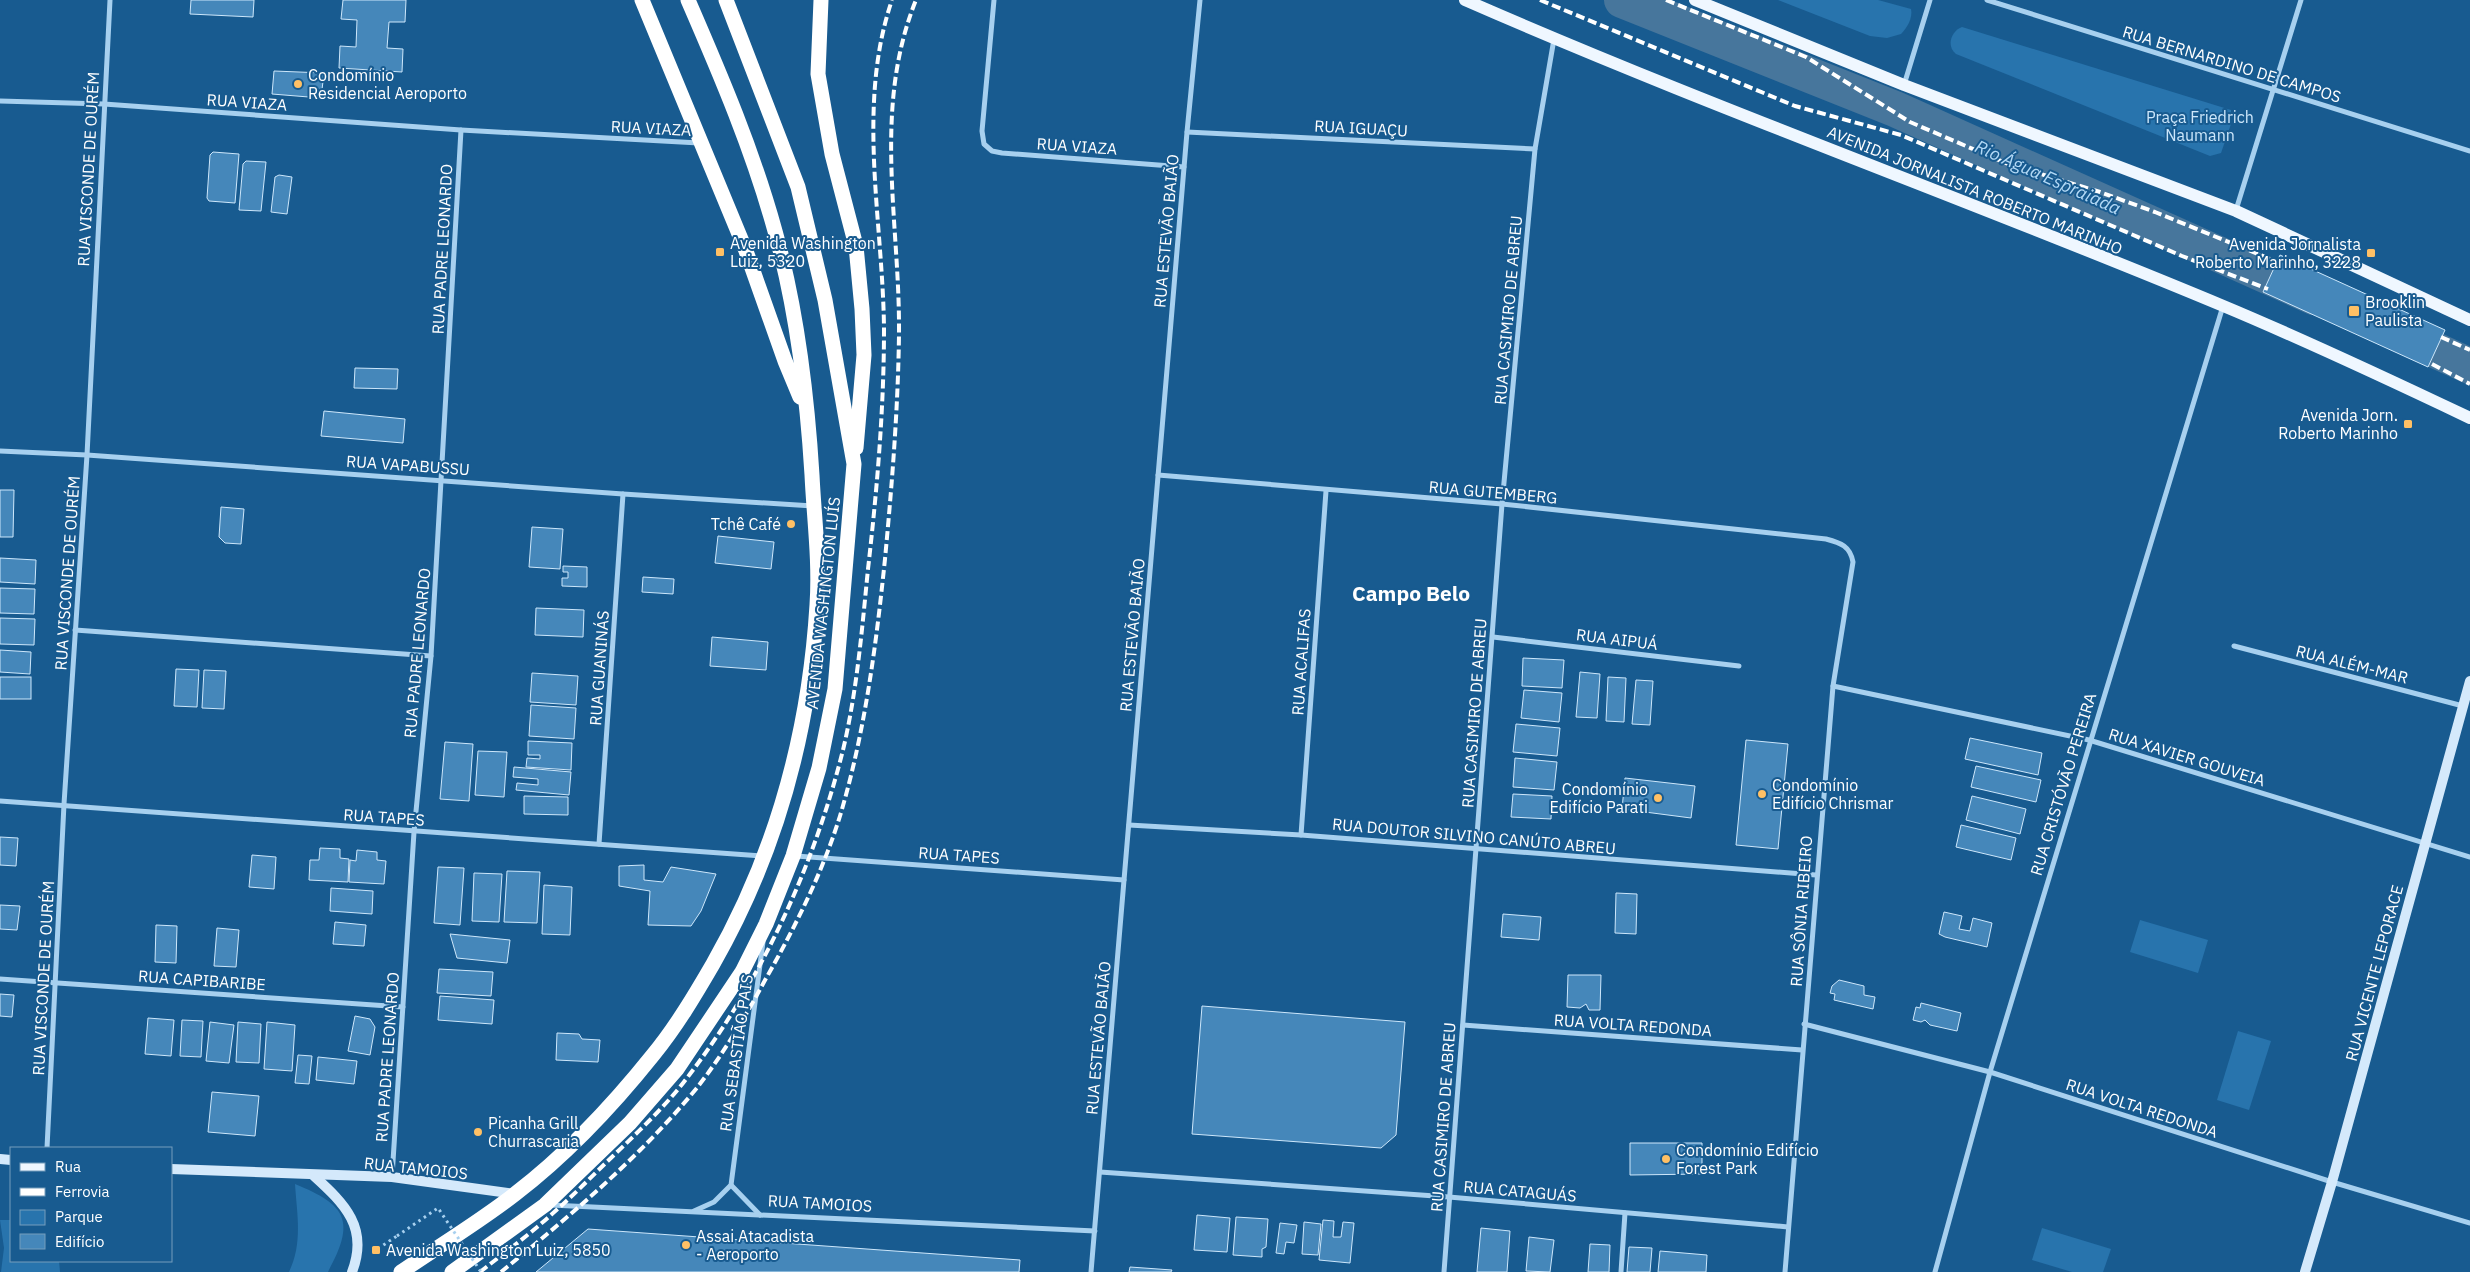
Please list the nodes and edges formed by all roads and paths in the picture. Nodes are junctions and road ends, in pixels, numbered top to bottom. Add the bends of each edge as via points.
1 (110, 0) edge
2 (642, 0) edge
3 (688, 0) edge
4 (726, 0) edge
5 (821, 0) edge
6 (994, 0) edge
7 (1200, 0) edge
8 (1465, 0) edge
9 (1695, 0) edge
10 (1930, 0) edge
11 (1988, 0) edge
12 (2301, 0) edge
13 (1554, 39) junction
14 (1904, 85) junction
15 (2274, 91) junction
16 (0, 101) edge
17 (104, 104) junction
18 (461, 130) junction
19 (1187, 132) junction
20 (702, 143) junction
21 (1535, 149) junction
22 (2470, 152) edge
23 (1184, 166) junction
24 (2236, 211) junction
25 (2223, 305) junction
26 (2470, 320) edge
27 (808, 417) junction
28 (2470, 418) edge
29 (0, 451) edge
30 (88, 455) junction
31 (854, 464) junction
32 (1158, 475) junction
33 (442, 480) junction
34 (1326, 491) junction
35 (623, 494) junction
36 (1502, 504) junction
37 (814, 506) junction
38 (1826, 540) joint
39 (75, 630) junction
40 (1493, 637) junction
41 (2234, 646) dead end
42 (431, 656) junction
43 (1739, 666) dead end
44 (2470, 681) edge
45 (1833, 686) junction
46 (2464, 706) junction
47 (2089, 740) junction
48 (0, 800) edge
49 (64, 804) junction
50 (1129, 825) junction
51 (414, 832) junction
52 (1301, 835) junction
53 (2425, 842) junction
54 (599, 844) junction
55 (1476, 850) junction
56 (765, 856) junction
57 (793, 856) junction
58 (2470, 856) edge
59 (1816, 875) junction
60 (1124, 880) junction
61 (766, 924) junction
62 (0, 979) edge
63 (56, 982) junction
64 (403, 1007) junction
65 (1804, 1024) junction
66 (1462, 1025) junction
67 (1802, 1050) junction
68 (1990, 1072) junction
69 (47, 1147) edge
70 (172, 1169) edge
71 (1100, 1172) junction
72 (314, 1176) junction
73 (392, 1177) junction
74 (2332, 1182) junction
75 (731, 1186) junction
76 (515, 1194) junction
77 (1449, 1197) junction
78 (545, 1205) junction
79 (692, 1212) junction
80 (1625, 1213) junction
81 (761, 1215) junction
82 (2470, 1223) edge
83 (1788, 1227) junction
84 (1095, 1231) junction
85 (358, 1246) junction
86 (352, 1272) edge
87 (401, 1272) edge
88 (452, 1272) edge
89 (480, 1272) edge
90 (1091, 1272) edge
91 (1444, 1272) edge
92 (1621, 1272) edge
93 (1784, 1272) edge
94 (1935, 1272) edge
95 (2305, 1272) edge

1 - 17 street, RUA VISCONDE DE OURÉM
2 - 20 highway
3 - 27 highway, AVENIDA WASHINGTON LUÍS via 743,132 776,234 794,320
4 - 31 highway, AVENIDA WASHINGTON LUÍS via 798,186 825,300
5 - 31 highway via 818,74 832,154 856,246 862,309 864,355
6 - 23 street, RUA VIAZA via 982,131 984,144 992,151
7 - 19 street, RUA ESTEVÃO BAIÃO
8 - 13 main road, AVENIDA JORNALISTA ROBERTO MARINHO
9 - 14 main road
10 - 14 street
11 - 15 street, RUA BERNARDINO DE CAMPOS
12 - 15 street
13 - 21 street, RUA CASIMIRO DE ABREU
13 - 25 main road, AVENIDA JORNALISTA ROBERTO MARINHO
14 - 24 main road
15 - 22 street, RUA BERNARDINO DE CAMPOS
15 - 24 street
16 - 17 street, RUA VIAZA
17 - 18 street, RUA VIAZA
17 - 30 street, RUA VISCONDE DE OURÉM
18 - 20 street, RUA VIAZA
18 - 33 street, RUA PADRE LEONARDO
19 - 21 street, RUA IGUAÇU
19 - 23 street, RUA ESTEVÃO BAIÃO
20 - 27 highway
21 - 36 street, RUA CASIMIRO DE ABREU
23 - 32 street, RUA ESTEVÃO BAIÃO
24 - 26 main road
25 - 28 main road, AVENIDA JORNALISTA ROBERTO MARINHO
25 - 47 street, RUA CRISTÓVÃO PEREIRA
27 - 37 highway, AVENIDA WASHINGTON LUÍS
29 - 30 street, RUA VAPABUSSU
30 - 33 street, RUA VAPABUSSU
30 - 39 street, RUA VISCONDE DE OURÉM
31 - 57 highway, AVENIDA WASHINGTON LUÍS via 835,689 819,768
32 - 34 street, RUA GUTEMBERG
32 - 50 street, RUA ESTEVÃO BAIÃO
33 - 35 street, RUA VAPABUSSU
33 - 42 street, RUA PADRE LEONARDO
34 - 36 street, RUA GUTEMBERG
34 - 52 street, RUA ACALIFAS
35 - 37 street, RUA VAPABUSSU
35 - 54 street, RUA GUANINÁS
36 - 38 street, RUA GUTEMBERG
36 - 40 street, RUA CASIMIRO DE ABREU
37 - 56 highway, AVENIDA WASHINGTON LUÍS via 818,550 817,604 810,684 784,805
38 - 45 street, RUA SÔNIA RIBEIRO via 1848,547 1853,562
39 - 42 street
39 - 49 street, RUA VISCONDE DE OURÉM
40 - 43 street, RUA AIPUÁ
40 - 55 street, RUA CASIMIRO DE ABREU
41 - 46 street, RUA ALÉM-MAR
42 - 51 street, RUA PADRE LEONARDO
44 - 46 street, RUA VICENTE LEPORACE
45 - 47 street, RUA XAVIER GOUVEIA
45 - 59 street, RUA SÔNIA RIBEIRO
46 - 53 street, RUA VICENTE LEPORACE
47 - 53 street, RUA XAVIER GOUVEIA
47 - 68 street, RUA CRISTÓVÃO PEREIRA
48 - 49 street, RUA TAPES
49 - 51 street, RUA TAPES
49 - 63 street, RUA VISCONDE DE OURÉM
50 - 52 street, RUA DOUTOR SILVINO CANÚTO ABREU
50 - 60 street, RUA ESTEVÃO BAIÃO
51 - 54 street, RUA TAPES
51 - 64 street, RUA PADRE LEONARDO
52 - 55 street, RUA DOUTOR SILVINO CANÚTO ABREU
53 - 58 street, RUA XAVIER GOUVEIA
53 - 74 street, RUA VICENTE LEPORACE
54 - 56 street, RUA TAPES
55 - 59 street, RUA DOUTOR SILVINO CANÚTO ABREU
55 - 66 street, RUA CASIMIRO DE ABREU
56 - 76 highway, AVENIDA WASHINGTON LUÍS via 727,939 654,1054 556,1159
57 - 60 street, RUA TAPES
57 - 61 highway, AVENIDA WASHINGTON LUÍS
59 - 65 street, RUA SÔNIA RIBEIRO
60 - 71 street, RUA ESTEVÃO BAIÃO
61 - 75 street, RUA SEBASTIÃO PAIS
61 - 78 highway, AVENIDA WASHINGTON LUÍS via 742,972 678,1069 630,1122
62 - 63 street, RUA CAPIBARIBE
63 - 64 street, RUA CAPIBARIBE
63 - 69 street, RUA VISCONDE DE OURÉM
64 - 73 street, RUA PADRE LEONARDO
65 - 67 street, RUA SÔNIA RIBEIRO
65 - 68 street, RUA VOLTA REDONDA
66 - 67 street, RUA VOLTA REDONDA
66 - 77 street, RUA CASIMIRO DE ABREU
67 - 83 street, RUA SÔNIA RIBEIRO
68 - 74 street, RUA VOLTA REDONDA
68 - 94 street, RUA CRISTÓVÃO PEREIRA
70 - 72 street, RUA TAMOIOS
71 - 77 street, RUA CATAGUÁS
71 - 84 street, RUA ESTEVÃO BAIÃO
72 - 73 street, RUA TAMOIOS
72 - 85 street via 337,1196 350,1214
73 - 76 street, RUA TAMOIOS
74 - 82 street, RUA VOLTA REDONDA
74 - 95 street, RUA VICENTE LEPORACE
75 - 79 street via 714,1202
75 - 81 street
76 - 87 highway, AVENIDA WASHINGTON LUÍS
77 - 80 street, RUA CATAGUÁS
77 - 91 street, RUA CASIMIRO DE ABREU
78 - 79 street, RUA TAMOIOS
78 - 88 highway, AVENIDA WASHINGTON LUÍS
79 - 81 street, RUA TAMOIOS
80 - 83 street, RUA CATAGUÁS
80 - 92 street
81 - 84 street, RUA TAMOIOS
83 - 93 street, RUA SÔNIA RIBEIRO
84 - 90 street, RUA ESTEVÃO BAIÃO
85 - 86 street
85 - 89 path, bridge via 376,1250 438,1208

